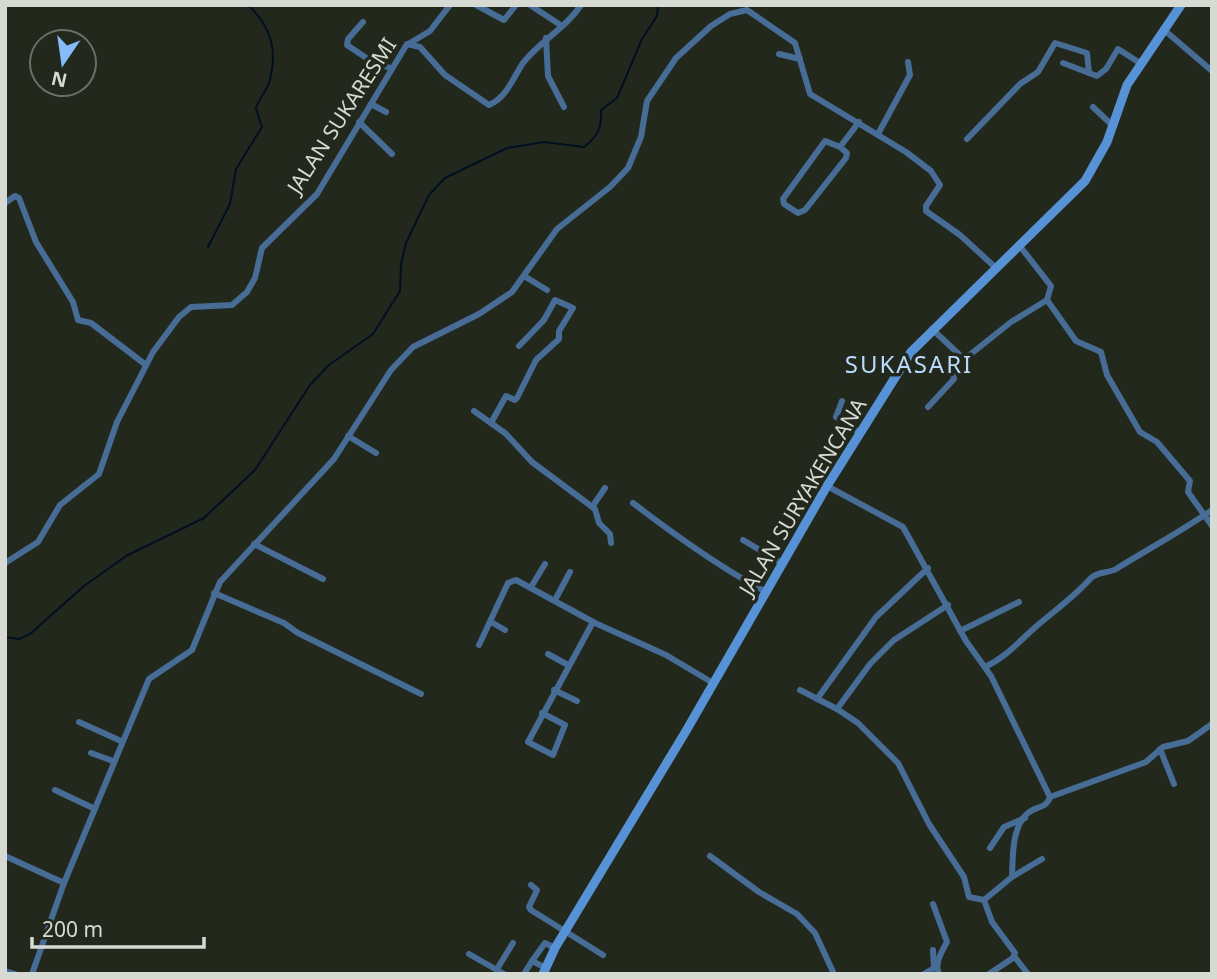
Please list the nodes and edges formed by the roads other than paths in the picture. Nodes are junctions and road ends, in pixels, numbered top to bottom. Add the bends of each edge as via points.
1 (450, 5) edge
2 (476, 5) edge
3 (516, 5) edge
4 (530, 5) edge
5 (581, 5) edge
6 (1181, 5) edge
7 (748, 8) edge
8 (363, 22) dead end
9 (562, 26) junction
10 (1163, 29) junction
11 (546, 38) junction
12 (411, 43) junction
13 (779, 54) dead end
14 (800, 59) junction
15 (908, 62) dead end
16 (1140, 63) junction
17 (1063, 64) dead end
18 (390, 68) junction
19 (1212, 71) edge
20 (1089, 73) junction
21 (371, 104) junction
22 (565, 107) dead end
23 (1093, 107) dead end
24 (386, 112) dead end
25 (359, 122) junction
26 (859, 122) junction
27 (1113, 125) junction
28 (878, 134) junction
29 (967, 139) dead end
30 (840, 147) junction
31 (392, 154) dead end
32 (5, 202) edge
33 (1019, 245) junction
34 (996, 268) junction
35 (524, 276) junction
36 (547, 290) dead end
37 (1047, 300) junction
38 (932, 329) junction
39 (519, 346) dead end
40 (964, 359) junction
41 (146, 365) junction
42 (842, 401) dead end
43 (928, 407) dead end
44 (474, 411) dead end
45 (491, 423) junction
46 (860, 433) junction
47 (348, 436) junction
48 (376, 453) dead end
49 (827, 486) junction
50 (605, 488) dead end
51 (634, 503) dead end
52 (592, 507) junction
53 (1212, 510) edge
54 (1203, 516) junction
55 (1212, 526) edge
56 (743, 540) dead end
57 (254, 544) junction
58 (611, 544) dead end
59 (5, 564) edge
60 (545, 564) dead end
61 (783, 564) junction
62 (928, 568) junction
63 (570, 572) dead end
64 (323, 579) dead end
65 (531, 587) junction
66 (766, 592) junction
67 (214, 593) junction
68 (555, 600) junction
69 (1019, 603) dead end
70 (948, 605) junction
71 (491, 622) junction
72 (593, 622) junction
73 (505, 630) dead end
74 (960, 631) junction
75 (480, 645) dead end
76 (548, 654) dead end
77 (568, 665) junction
78 (985, 667) junction
79 (713, 683) junction
80 (554, 690) junction
81 (800, 690) dead end
82 (421, 694) dead end
83 (817, 699) junction
84 (577, 701) dead end
85 (837, 709) junction
86 (542, 713) junction
87 (79, 722) dead end
88 (1212, 724) edge
89 (121, 741) junction
90 (1160, 749) junction
91 (92, 753) dead end
92 (113, 761) junction
93 (1174, 784) dead end
94 (55, 790) dead end
95 (1050, 797) junction
96 (95, 809) junction
97 (1025, 818) junction
98 (990, 848) dead end
99 (5, 856) edge
100 (710, 856) dead end
101 (1042, 859) dead end
102 (1012, 877) junction
103 (64, 883) junction
104 (531, 885) dead end
105 (984, 900) junction
106 (933, 904) dead end
107 (565, 931) junction
108 (513, 943) dead end
109 (555, 948) junction
110 (933, 950) dead end
111 (469, 954) dead end
112 (603, 955) dead end
113 (1014, 956) junction
114 (532, 961) junction
115 (497, 969) junction
116 (5, 971) edge
117 (545, 971) edge
118 (15, 974) edge
119 (32, 974) edge
120 (504, 974) edge
121 (524, 974) edge
122 (834, 974) edge
123 (924, 974) edge
124 (939, 974) edge
125 (989, 974) edge
126 (1028, 974) edge

1 - 12 street via 430,31
2 - 3 street via 504,20
4 - 9 street
5 - 9 street, JALAN SUKARESMI
6 - 10 street, JALAN SURYAKENCANA
7 - 14 street via 794,42
7 - 35 street via 711,26 677,58 647,101 641,137 628,168 557,229
8 - 18 street via 347,45
9 - 11 street, JALAN SUKARESMI
10 - 16 street, JALAN SURYAKENCANA
10 - 19 street
11 - 12 street, JALAN SUKARESMI via 489,105 457,85
11 - 22 street via 548,76
12 - 18 street, JALAN SUKARESMI
13 - 14 street
14 - 26 street via 812,96
15 - 28 street via 909,75
16 - 20 street via 1118,49 1101,74
16 - 27 street, JALAN SURYAKENCANA via 1124,90
17 - 20 street
18 - 21 street, JALAN SUKARESMI
20 - 29 street via 1087,53 1055,43 1038,72 1020,84
21 - 24 street
21 - 25 street, JALAN SUKARESMI
23 - 27 street
25 - 31 street
25 - 41 street, JALAN SUKARESMI via 317,194 262,248 251,286 240,300 226,306 191,307 159,341
26 - 28 street
26 - 30 street
27 - 33 street, JALAN SURYAKENCANA via 1085,181
28 - 34 street via 939,180 939,189 925,207 928,214
30 - 30 street via 825,141 783,199 784,204 798,213 805,210 846,158
32 - 41 street via 19,198 36,242 73,302 78,320 92,323
33 - 34 street, JALAN SURYAKENCANA
33 - 37 street via 1051,286
34 - 38 street, JALAN SURYAKENCANA
35 - 36 street
35 - 47 street via 499,302 408,351 380,384
37 - 40 street
37 - 54 street via 1076,341 1101,352 1107,375 1140,432 1157,442 1190,481 1188,492
38 - 40 street
38 - 46 street, JALAN SURYAKENCANA via 911,352
39 - 45 street via 544,320 555,300 573,308 559,329 559,339 536,360 517,398 506,396
40 - 43 street via 952,369 954,379
41 - 59 street, JALAN SUKARESMI via 117,422 99,474 60,505 38,542
42 - 46 street via 835,417
44 - 45 street
45 - 52 street via 531,462
46 - 49 street, JALAN SURYAKENCANA
47 - 48 street
47 - 57 street via 334,459
49 - 61 street, JALAN SURYAKENCANA
49 - 62 street via 900,524
50 - 52 street
51 - 66 street via 680,541
52 - 58 street via 610,534
53 - 54 street
54 - 55 street
54 - 78 street via 1152,550 1093,577 1011,652
56 - 61 street
57 - 64 street
57 - 67 street
60 - 65 street
61 - 66 street, JALAN SURYAKENCANA
62 - 70 street
62 - 83 street via 876,617
63 - 68 street
65 - 68 street
65 - 71 street via 512,580
66 - 79 street, JALAN SURYAKENCANA
67 - 82 street via 284,623
67 - 89 street via 192,650 149,679
68 - 72 street
69 - 74 street
70 - 74 street
70 - 85 street via 894,640
71 - 73 street
71 - 75 street
72 - 77 street
72 - 79 street via 666,655
74 - 78 street
76 - 77 street
77 - 80 street
78 - 95 street
79 - 107 street, JALAN SURYAKENCANA
80 - 84 street
80 - 86 street
81 - 83 street
83 - 85 street
85 - 105 street via 898,763 929,824 964,877 969,897
86 - 86 street via 565,725 553,755 528,744
87 - 89 street
88 - 90 street via 1188,741
89 - 92 street
90 - 93 street
90 - 95 street via 1146,762
91 - 92 street
92 - 96 street
94 - 96 street
95 - 97 street
96 - 103 street
97 - 98 street via 1004,827
97 - 102 street via 1013,850
99 - 103 street
100 - 122 street via 797,914 815,933
101 - 102 street
102 - 105 street
103 - 119 street
104 - 107 street via 537,890 529,907
105 - 113 street
106 - 124 street via 947,942 940,952
107 - 109 street, JALAN SURYAKENCANA
107 - 112 street
108 - 115 street
109 - 114 street via 545,943
109 - 117 street, JALAN SURYAKENCANA
110 - 123 street via 934,968
111 - 115 street
113 - 125 street
113 - 126 street
114 - 117 street
114 - 121 street
115 - 120 street
116 - 118 street

